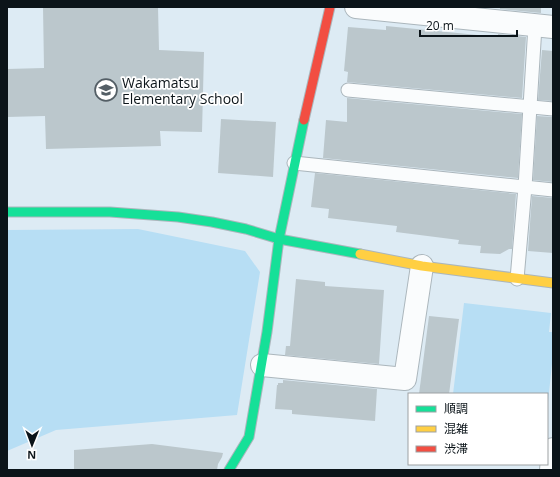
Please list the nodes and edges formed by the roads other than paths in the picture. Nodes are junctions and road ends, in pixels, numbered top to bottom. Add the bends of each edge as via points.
1 (330, 7) edge
2 (356, 7) edge
3 (544, 27) edge
4 (348, 90) dead end
5 (529, 107) junction
6 (553, 109) edge
7 (294, 163) junction
8 (525, 187) junction
9 (553, 190) edge
10 (7, 212) edge
11 (279, 239) junction
12 (422, 266) junction
13 (517, 279) junction
14 (553, 283) edge
15 (262, 365) junction
16 (229, 470) edge

1 - 7 street
2 - 3 street
3 - 5 lane
4 - 5 lane
5 - 6 lane
5 - 8 lane
7 - 8 lane
7 - 11 street
8 - 9 lane
8 - 13 lane
10 - 11 street via 154,213 209,220 261,232
11 - 12 street
11 - 15 street
12 - 13 street
12 - 15 street via 405,379
13 - 14 street
15 - 16 street via 249,436

